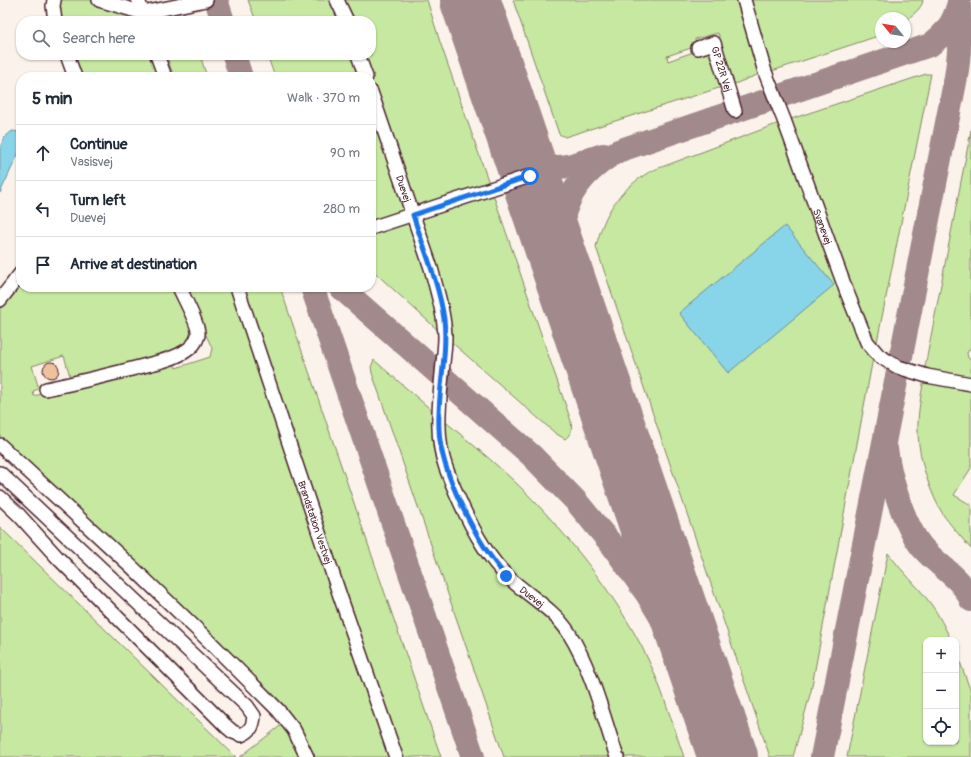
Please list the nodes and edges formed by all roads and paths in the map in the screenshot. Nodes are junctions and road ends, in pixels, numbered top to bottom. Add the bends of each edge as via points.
1 (54, 0) edge
2 (100, 0) edge
3 (138, 0) edge
4 (206, 0) edge
5 (337, 0) edge
6 (744, 0) edge
7 (54, 16) edge
8 (141, 16) edge
9 (144, 16) edge
10 (148, 16) edge
11 (345, 16) edge
12 (698, 48) dead end
13 (69, 60) edge
14 (159, 60) edge
15 (360, 60) edge
16 (73, 72) edge
17 (163, 72) edge
18 (364, 72) edge
19 (376, 107) edge
20 (735, 111) dead end
21 (530, 176) dead end
22 (413, 215) junction
23 (376, 226) edge
24 (16, 279) edge
25 (181, 292) edge
26 (239, 292) edge
27 (0, 300) edge
28 (971, 384) edge
29 (46, 389) dead end
30 (0, 445) edge
31 (0, 473) edge
32 (0, 497) edge
33 (307, 757) edge
34 (396, 757) edge
35 (617, 757) edge

1 - 7 lane
2 - 8 lane
3 - 9 lane
4 - 10 lane
5 - 11 lane
6 - 28 lane, Svanevej via 765,72 867,342 879,356 898,368
12 - 20 lane, GP 22R Vej via 714,43
13 - 16 lane
14 - 17 lane
15 - 18 lane
19 - 22 lane, Duevej
21 - 22 lane
22 - 23 lane
22 - 35 lane, Duevej via 444,318 445,337 438,430 446,467 464,510 494,561 506,576 546,607 568,632 586,664
24 - 27 lane
25 - 29 lane via 198,333 192,346 180,354 156,362
26 - 34 lane, Brandstation Vestvej
30 - 33 lane via 137,572 278,710 294,730
31 - 32 lane via 247,706 254,716 249,732 241,735 227,727

